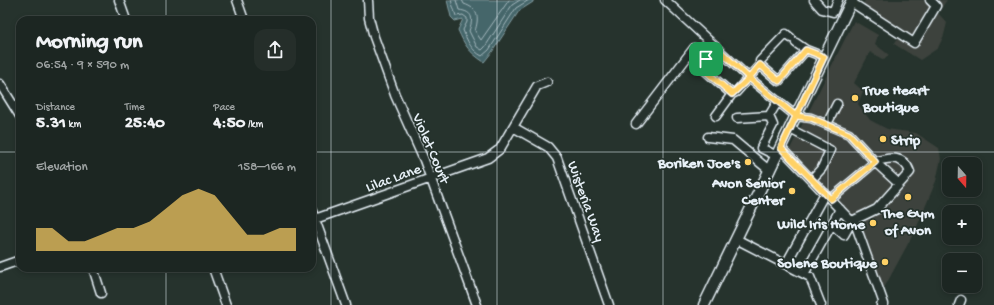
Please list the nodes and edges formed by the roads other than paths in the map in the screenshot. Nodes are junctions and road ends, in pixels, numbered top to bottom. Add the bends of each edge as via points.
1 (119, 0) edge
2 (237, 0) edge
3 (368, 0) edge
4 (664, 0) edge
5 (814, 0) edge
6 (838, 0) edge
7 (930, 0) edge
8 (852, 1) edge
9 (832, 12) junction
10 (125, 16) edge
11 (243, 16) edge
12 (844, 17) junction
13 (716, 47) junction
14 (806, 50) junction
15 (824, 57) junction
16 (706, 59) junction
17 (760, 65) junction
18 (749, 78) junction
19 (546, 82) dead end
20 (0, 84) edge
21 (732, 94) junction
22 (778, 101) junction
23 (837, 104) dead end
24 (16, 110) edge
25 (716, 116) dead end
26 (769, 116) junction
27 (796, 116) junction
28 (737, 118) dead end
29 (636, 124) dead end
30 (827, 124) junction
31 (513, 126) junction
32 (790, 129) junction
33 (708, 137) dead end
34 (779, 152) junction
35 (875, 162) junction
36 (770, 171) junction
37 (431, 178) junction
38 (812, 179) junction
39 (899, 184) junction
40 (825, 193) junction
41 (831, 199) junction
42 (840, 209) junction
43 (316, 214) edge
44 (852, 221) junction
45 (316, 223) edge
46 (832, 224) junction
47 (736, 239) junction
48 (16, 262) edge
49 (786, 264) junction
50 (0, 268) edge
51 (94, 272) edge
52 (214, 272) edge
53 (804, 274) junction
54 (101, 293) dead end
55 (226, 305) edge
56 (346, 305) edge
57 (477, 305) edge
58 (609, 305) edge
59 (704, 305) edge
60 (821, 305) edge
61 (881, 305) edge

1 - 10 street
2 - 11 street
3 - 37 street, Violet Court via 374,37 394,95
4 - 13 street
5 - 9 street via 822,8
6 - 9 street
7 - 8 street via 936,6 914,43
8 - 12 main road
9 - 12 street
12 - 15 main road
13 - 16 street
13 - 18 street
14 - 15 street
14 - 17 street via 779,81
14 - 17 street via 786,34 760,61
15 - 27 main road
16 - 21 street via 700,66
16 - 29 street via 694,48
17 - 18 street
18 - 21 street
18 - 22 street
19 - 31 street, Lilac Lane via 537,86
20 - 24 street
21 - 25 street
22 - 26 street
22 - 27 street
23 - 30 street
26 - 28 street
26 - 34 street via 773,125 761,148
27 - 30 street
27 - 32 main road
30 - 35 street via 849,134
31 - 37 street, Lilac Lane via 500,149 493,155
31 - 58 street, Wisteria Way via 548,147 557,158
32 - 34 main road
32 - 38 street via 830,150 822,168
33 - 36 street via 733,140
34 - 36 main road
34 - 38 street
35 - 39 street
35 - 39 street via 887,158 898,159 908,165 910,172
35 - 41 street
36 - 47 main road
37 - 43 street, Lilac Lane
37 - 57 street, Violet Court
38 - 40 street
39 - 44 street via 877,209
40 - 41 street
40 - 49 street
41 - 42 street
42 - 44 street
42 - 46 street
44 - 46 street via 844,235
44 - 61 street via 864,244 884,304
45 - 56 street
46 - 53 street
47 - 49 street
47 - 59 main road
48 - 50 street
49 - 53 street
51 - 54 street
52 - 55 street
53 - 60 street via 810,277

